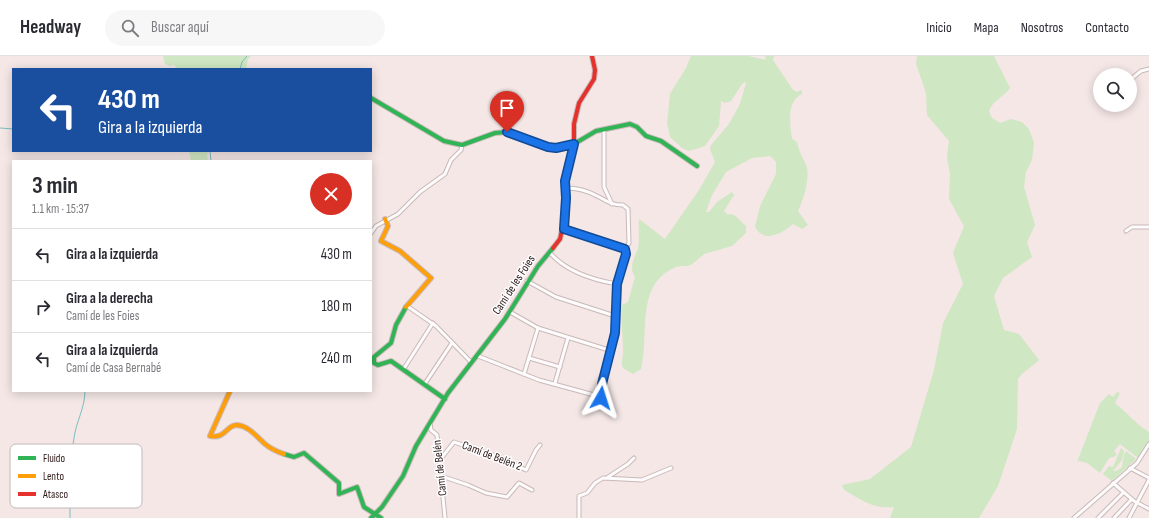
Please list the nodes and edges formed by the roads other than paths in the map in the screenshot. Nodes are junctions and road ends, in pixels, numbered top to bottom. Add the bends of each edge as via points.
1 (592, 56) edge
2 (1149, 69) edge
3 (1137, 74) edge
4 (372, 99) edge
5 (604, 130) junction
6 (462, 144) junction
7 (574, 144) junction
8 (697, 166) dead end
9 (566, 188) junction
10 (612, 204) junction
11 (386, 219) junction
12 (1149, 227) edge
13 (564, 229) junction
14 (372, 231) edge
15 (1126, 231) dead end
16 (625, 249) junction
17 (550, 253) junction
18 (527, 281) junction
19 (617, 284) junction
20 (407, 306) junction
21 (510, 312) junction
22 (615, 316) junction
23 (433, 324) junction
24 (538, 328) junction
25 (568, 338) junction
26 (452, 343) junction
27 (612, 351) junction
28 (478, 356) junction
29 (529, 358) junction
30 (471, 362) junction
31 (560, 367) junction
32 (403, 370) junction
33 (524, 374) junction
34 (554, 383) junction
35 (602, 384) junction
36 (424, 385) junction
37 (230, 392) edge
38 (595, 394) junction
39 (601, 395) junction
40 (444, 399) junction
41 (430, 422) junction
42 (1149, 444) edge
43 (540, 445) dead end
44 (634, 458) dead end
45 (439, 461) junction
46 (671, 468) dead end
47 (1130, 468) junction
48 (441, 476) junction
49 (608, 477) junction
50 (1149, 479) edge
51 (1113, 483) junction
52 (532, 490) dead end
53 (1123, 493) junction
54 (1131, 500) junction
55 (1136, 503) junction
56 (1149, 509) edge
57 (373, 517) edge
58 (381, 518) edge
59 (445, 518) edge
60 (578, 518) edge
61 (1074, 518) edge
62 (1098, 518) edge
63 (1114, 518) edge
64 (1129, 518) edge

1 - 7 street, Camí de les Foies via 595,75 577,109
2 - 3 street
4 - 6 street via 444,140
5 - 7 street
5 - 8 street via 626,124 634,125 643,134 661,141
5 - 10 street via 603,185
6 - 7 street via 500,132 515,134 548,147
6 - 11 street via 461,150 451,160 444,174 420,192 398,214
7 - 9 street, Camí de les Foies
9 - 10 street via 596,195
9 - 13 street, Camí de les Foies
10 - 16 street via 623,205 628,209 628,243
11 - 14 street
11 - 20 street via 388,226 381,241 400,251 431,278
12 - 15 street via 1129,228
13 - 16 street
13 - 17 street, Camí de les Foies
16 - 19 street via 626,254
17 - 18 street, Camí de les Foies
17 - 19 street via 587,276
18 - 21 street, Camí de les Foies
18 - 22 street via 556,297
19 - 22 street
20 - 23 street
20 - 32 street via 396,326 391,343 373,360 375,365 391,361
21 - 24 street
21 - 28 street, Camí de les Foies
22 - 27 street via 617,323
23 - 26 street
23 - 32 street
24 - 25 street
24 - 29 street
25 - 27 street
25 - 31 street
26 - 30 street
26 - 36 street
27 - 35 street
28 - 30 street, Camí de les Foies
28 - 33 street
29 - 31 street
29 - 33 street
30 - 40 street, Camí de les Foies
31 - 34 street
32 - 36 street
33 - 34 street
34 - 38 street
35 - 38 street
35 - 39 street
36 - 40 street
37 - 57 street via 210,436 218,437 225,434 231,426 237,425 254,433 272,449 294,457 304,453 339,483 339,494 357,487 362,503
38 - 39 street
38 - 39 street via 595,399 598,400
40 - 41 street, Camí de les Foies
41 - 45 street, Camí de Belén via 431,430 437,436
41 - 57 street, Camí de les Foies via 403,476
42 - 47 street via 1137,463
43 - 45 street, Camí de Belén 2 via 526,470 499,457 455,442
44 - 49 street
45 - 48 street, Camí de Belén
46 - 49 street via 642,480
47 - 50 street
47 - 51 street
48 - 52 street via 486,493 507,497 519,483
48 - 59 street, Camí de Belén
49 - 60 street via 579,496
50 - 55 street
51 - 53 street
51 - 61 street
53 - 54 street
53 - 62 street
54 - 55 street
54 - 63 street
55 - 56 street
55 - 64 street
57 - 58 street

